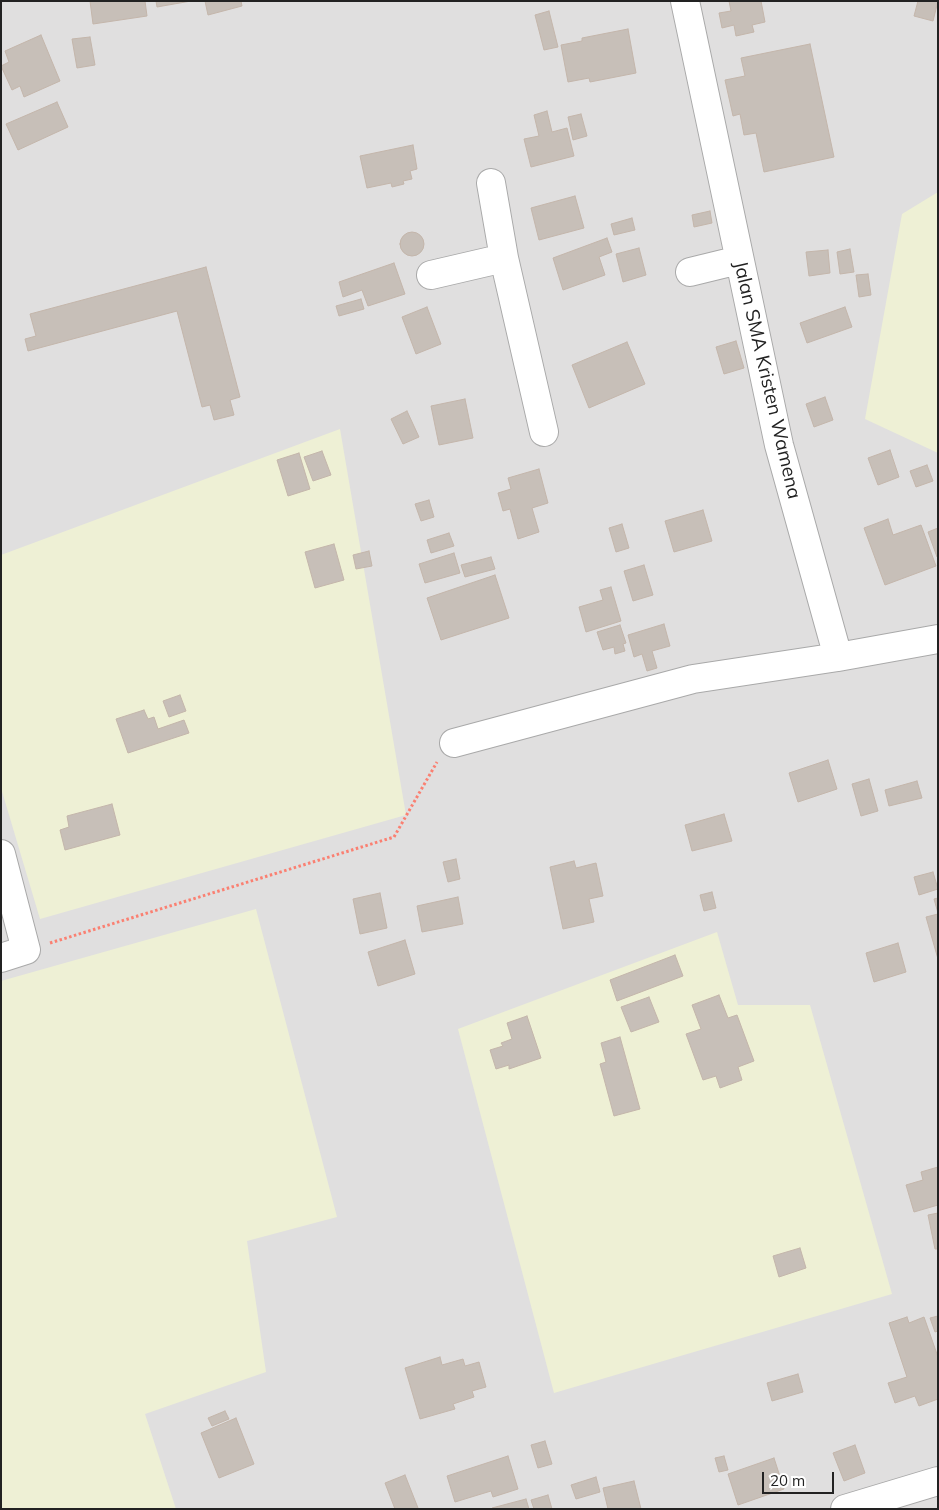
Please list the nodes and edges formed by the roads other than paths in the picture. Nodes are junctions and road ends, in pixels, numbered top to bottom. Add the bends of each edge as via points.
1 (685, 1) edge
2 (491, 183) dead end
3 (504, 258) junction
4 (739, 260) junction
5 (690, 272) dead end
6 (431, 275) dead end
7 (544, 432) dead end
8 (938, 639) edge
9 (838, 657) junction
10 (454, 743) road end
11 (1, 854) edge
12 (14, 954) edge
13 (938, 1481) edge
14 (845, 1509) edge

1 - 4 street, Jalan SMA Kristen Wamena
2 - 3 street
3 - 6 street
3 - 7 street
4 - 5 street
4 - 9 street, Jalan SMA Kristen Wamena via 779,445
8 - 9 street
9 - 10 street via 693,679
11 - 12 street
13 - 14 street

